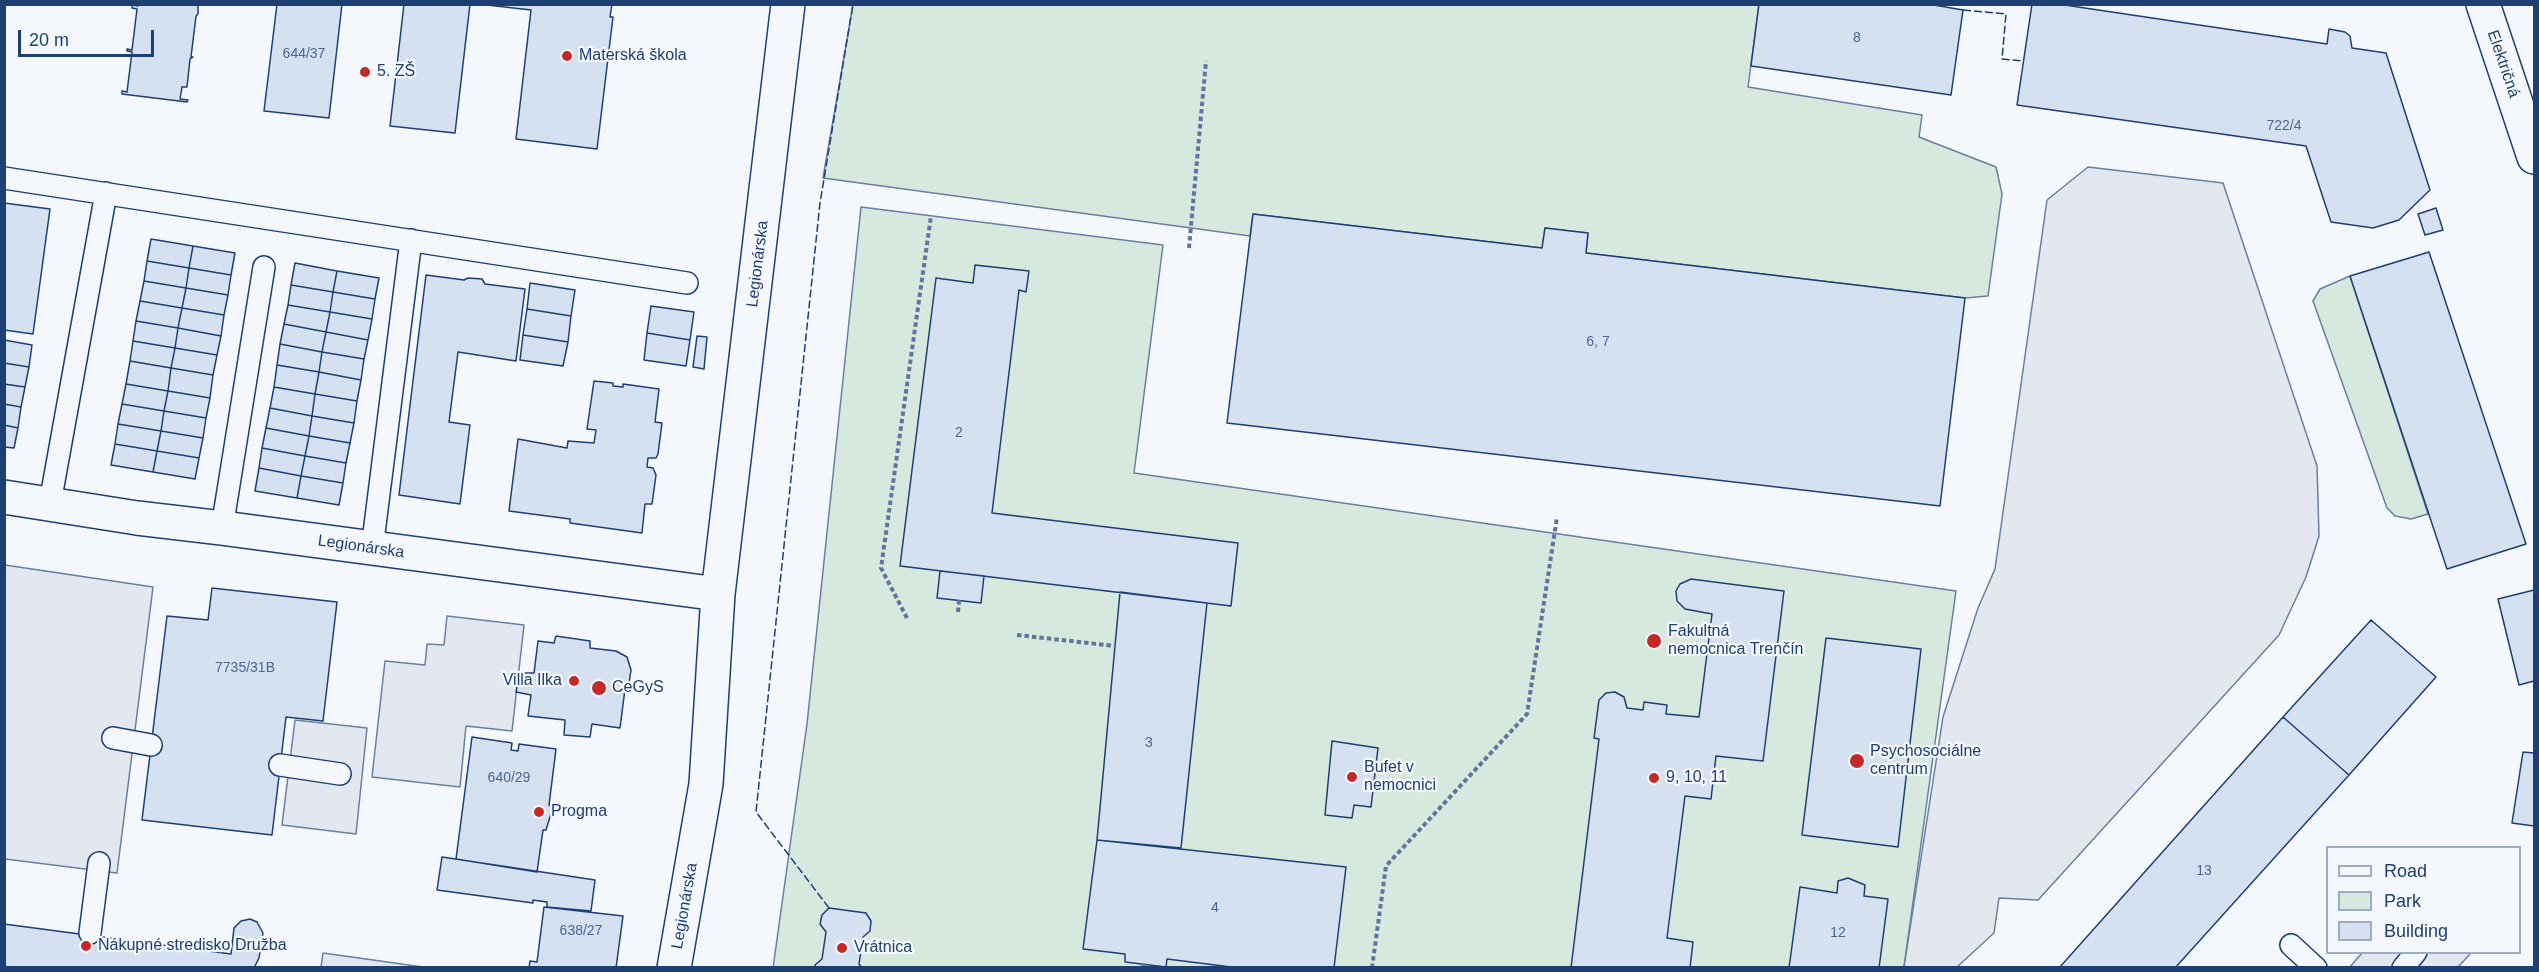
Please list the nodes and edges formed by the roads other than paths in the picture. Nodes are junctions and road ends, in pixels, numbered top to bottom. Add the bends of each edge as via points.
1 (788, 4) edge
2 (2483, 4) edge
3 (2535, 157) edge
4 (4, 178) edge
5 (106, 193) junction
6 (411, 240) junction
7 (264, 267) dead end
8 (687, 283) dead end
9 (4, 497) edge
10 (50, 503) junction
11 (222, 528) junction
12 (372, 549) junction
13 (718, 594) junction
14 (113, 738) dead end
15 (151, 745) dead end
16 (280, 765) dead end
17 (340, 774) dead end
18 (99, 863) dead end
19 (90, 933) dead end
20 (2290, 945) dead end
21 (2414, 954) edge
22 (674, 968) edge
23 (2316, 968) edge
24 (2403, 968) edge

1 - 13 street, Legionárska
2 - 3 street, Električná
4 - 5 lane
5 - 6 lane
5 - 10 lane
6 - 8 lane
6 - 12 lane
7 - 11 lane
9 - 10 street, Legionárska
10 - 11 street, Legionárska via 137,519
11 - 12 street, Legionárska
12 - 13 street, Legionárska
13 - 22 street, Legionárska via 706,784
14 - 15 lane
16 - 17 lane
18 - 19 lane
20 - 23 lane
21 - 24 lane

